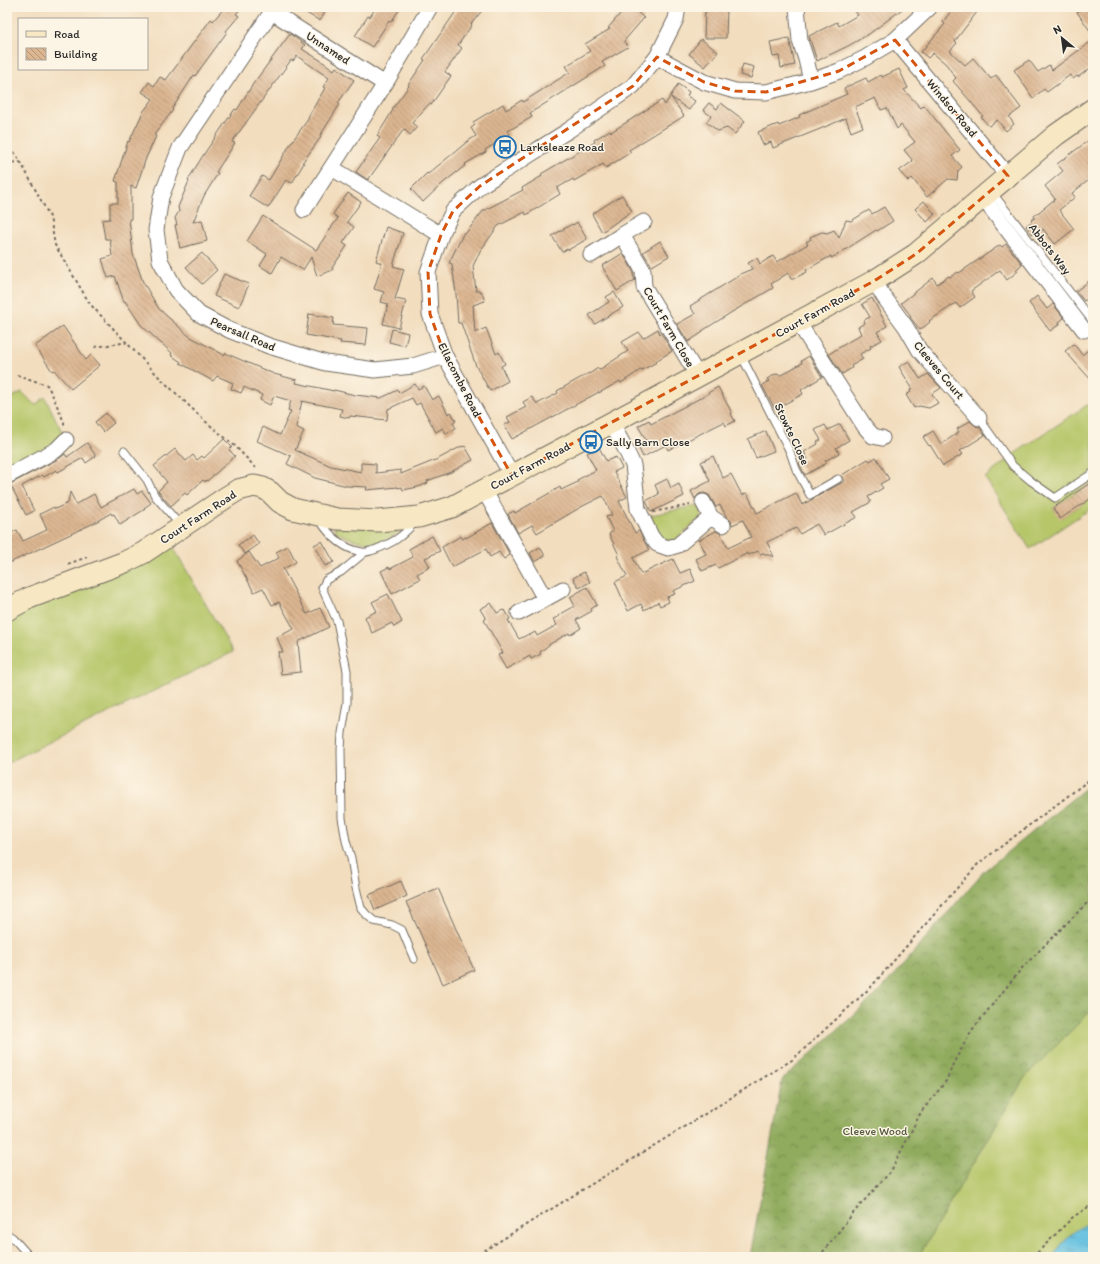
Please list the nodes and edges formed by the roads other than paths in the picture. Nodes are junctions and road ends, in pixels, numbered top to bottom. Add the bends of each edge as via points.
1 (430, 7) edge
2 (678, 7) edge
3 (797, 7) edge
4 (930, 7) edge
5 (273, 9) edge
6 (895, 40) junction
7 (657, 57) junction
8 (811, 81) junction
9 (385, 84) junction
10 (1093, 109) edge
11 (332, 168) junction
12 (1008, 176) junction
13 (987, 194) junction
14 (304, 210) dead end
15 (644, 222) dead end
16 (441, 235) junction
17 (622, 235) junction
18 (591, 254) dead end
19 (874, 281) junction
20 (1093, 316) edge
21 (798, 322) junction
22 (1084, 330) dead end
23 (740, 353) junction
24 (445, 356) junction
25 (698, 376) junction
26 (979, 418) joint
27 (611, 423) junction
28 (882, 438) dead end
29 (66, 440) road end
30 (124, 451) dead end
31 (1093, 474) edge
32 (7, 476) edge
33 (512, 476) junction
34 (838, 479) dead end
35 (484, 490) junction
36 (703, 502) road end
37 (315, 514) junction
38 (710, 516) junction
39 (419, 517) junction
40 (723, 525) dead end
41 (181, 527) junction
42 (364, 553) junction
43 (563, 589) dead end
44 (545, 599) junction
45 (7, 610) edge
46 (519, 613) dead end
47 (414, 959) dead end
48 (7, 1234) edge
49 (30, 1257) edge

1 - 9 street
2 - 7 street, Ellacombe Road via 676,19
3 - 8 street via 800,41
4 - 6 street
5 - 9 street, Unnamed
5 - 24 street, Pearsall Road via 180,148 160,197 156,230 160,260 176,290 199,314 229,330 269,346 326,363 375,370 413,366
6 - 8 street via 839,71
6 - 12 street, Windsor Road
7 - 8 street via 704,82 736,91 766,92
7 - 16 street, Ellacombe Road via 633,86 480,186 453,211
9 - 11 street
10 - 12 street, Court Farm Road via 1056,135
11 - 14 street
11 - 16 street
12 - 13 street, Court Farm Road
13 - 19 street, Court Farm Road via 916,254
13 - 20 lane, Abbots Way via 1090,318
13 - 22 street
15 - 17 street
16 - 24 street, Ellacombe Road via 428,272 430,314
17 - 18 street
17 - 25 street, Court Farm Close via 643,270 644,287
19 - 21 street, Court Farm Road
19 - 26 street, Cleeves Court via 920,351
21 - 23 street, Court Farm Road
21 - 28 street via 864,427 873,436
23 - 25 street, Court Farm Road
23 - 34 lane, Stowte Close via 810,495
24 - 33 street, Ellacombe Road
25 - 27 street, Court Farm Road
26 - 31 lane via 1013,466 1055,498
27 - 33 street, Court Farm Road
27 - 38 street via 633,465 638,509 657,544 668,548 678,545
29 - 32 street via 56,450
30 - 41 lane via 147,480 155,496
33 - 35 street, Court Farm Road
35 - 39 street, Court Farm Road via 452,507
35 - 44 street
36 - 38 street
37 - 39 street, Court Farm Road via 337,519 378,521
37 - 41 street, Court Farm Road via 294,509 280,502 270,492 254,486 238,490
37 - 42 lane via 327,531 344,546
38 - 40 street
39 - 42 lane via 406,533 389,544
41 - 45 street, Court Farm Road via 125,562 29,598
42 - 47 lane via 341,572 326,580 322,588 337,621 347,671 347,703 341,750 342,818 361,908 374,921 402,930
43 - 44 street
44 - 46 street
48 - 49 lane

